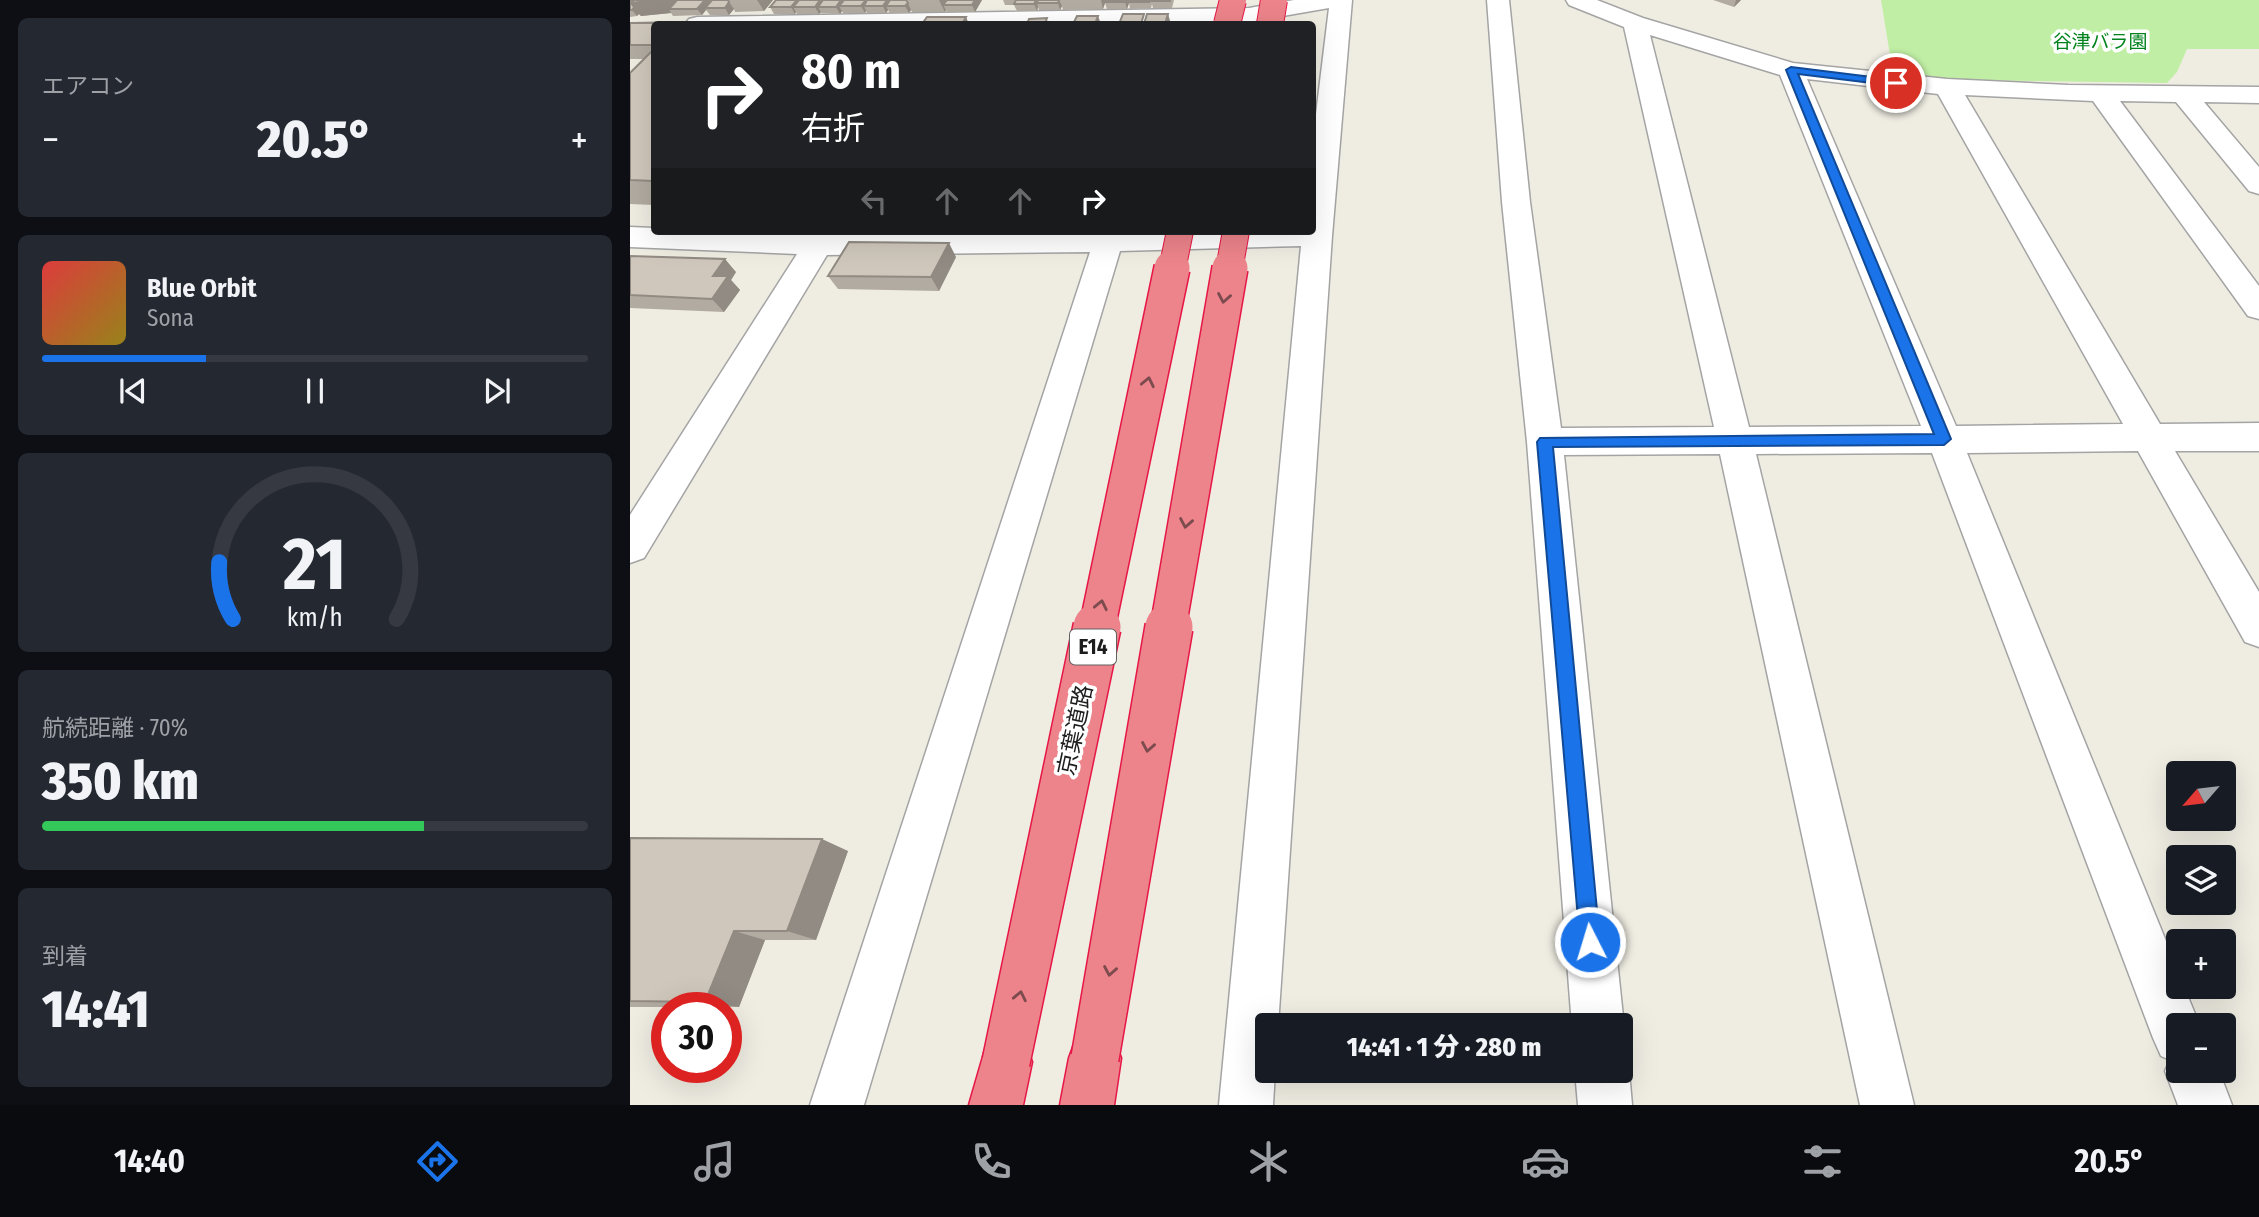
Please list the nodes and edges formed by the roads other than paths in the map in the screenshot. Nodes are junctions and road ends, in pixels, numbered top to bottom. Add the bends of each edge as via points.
1 (1233, 0) edge
2 (1274, 0) edge
3 (1333, 0) edge
4 (1341, 0) edge
5 (1498, 0) edge
6 (1577, 0) edge
7 (1184, 8) edge
8 (990, 15) edge
9 (795, 21) edge
10 (1228, 21) edge
11 (1270, 21) edge
12 (1635, 23) junction
13 (1791, 70) junction
14 (1947, 87) junction
15 (2101, 94) junction
16 (2184, 95) junction
17 (2259, 95) edge
18 (2259, 184) edge
19 (1179, 235) edge
20 (1235, 235) edge
21 (1317, 236) junction
22 (630, 237) edge
23 (823, 238) edge
24 (1108, 242) junction
25 (2259, 308) edge
26 (2259, 437) edge
27 (2149, 438) junction
28 (1944, 439) junction
29 (1735, 440) junction
30 (1545, 442) junction
31 (630, 547) edge
32 (2259, 629) edge
33 (1597, 1013) edge
34 (2169, 1013) edge
35 (1603, 1083) edge
36 (2197, 1083) edge
37 (837, 1105) edge
38 (996, 1105) edge
39 (1087, 1105) edge
40 (1246, 1105) edge
41 (1605, 1105) edge
42 (1887, 1105) edge
43 (2205, 1105) edge

1 - 10 highway, bridge
2 - 11 highway, bridge
3 - 7 street via 1249,15
4 - 21 street
5 - 30 street
6 - 12 street
7 - 8 street
8 - 9 street
12 - 13 street
12 - 29 street
13 - 14 street
13 - 28 street
14 - 15 street
14 - 27 street
15 - 16 street
15 - 25 street
16 - 17 street
16 - 18 street
38 -> 19 highway, 京葉道路 / E14, bridge
20 -> 39 highway, bridge
21 - 24 street
21 - 40 street
22 - 23 street
23 - 24 street
23 - 31 street
24 - 37 street
26 - 27 street
27 - 28 street
27 - 32 street
28 - 29 street
28 - 34 street
29 - 30 street
29 - 42 street
30 - 33 street
35 - 41 street
36 - 43 street

